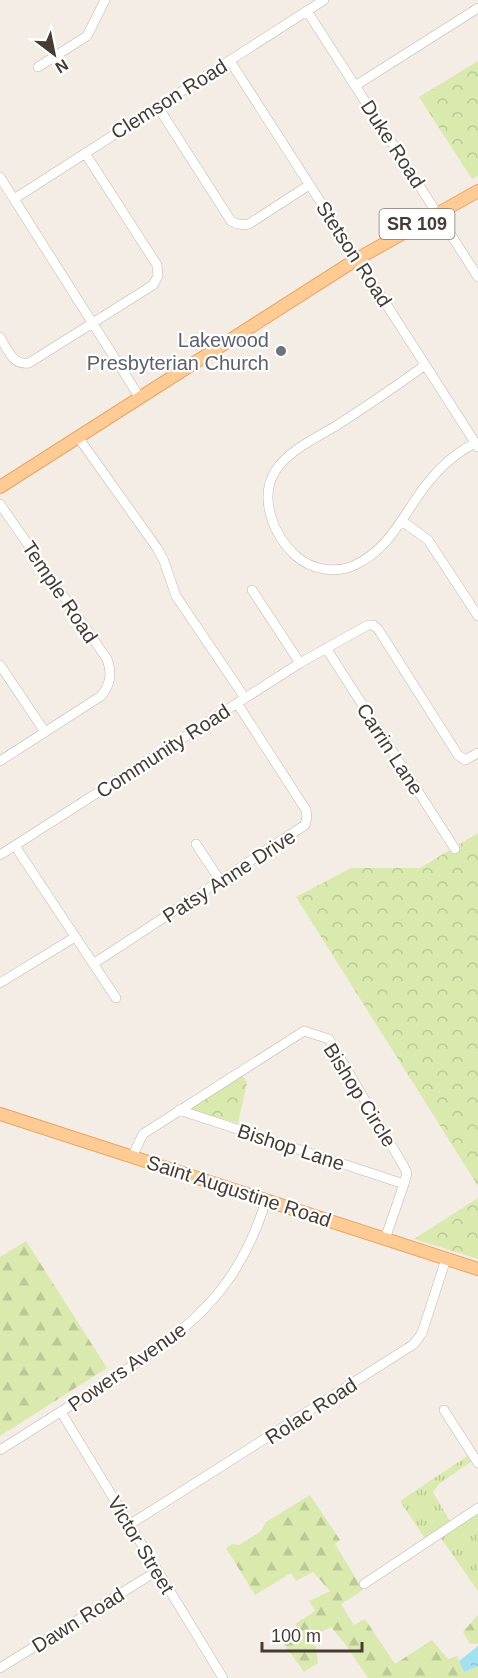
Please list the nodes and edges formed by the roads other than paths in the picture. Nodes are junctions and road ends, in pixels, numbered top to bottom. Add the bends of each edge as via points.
1 (105, 0) edge
2 (324, 0) edge
3 (478, 8) edge
4 (307, 11) junction
5 (230, 61) junction
6 (38, 67) dead end
7 (355, 86) junction
8 (158, 107) junction
9 (85, 153) junction
10 (0, 177) edge
11 (309, 184) junction
12 (478, 191) edge
13 (14, 199) junction
14 (437, 214) junction
15 (357, 259) junction
16 (478, 277) edge
17 (92, 323) junction
18 (0, 337) edge
19 (425, 365) junction
20 (140, 398) junction
21 (78, 437) junction
22 (476, 445) edge
23 (0, 487) edge
24 (0, 504) edge
25 (402, 520) junction
26 (252, 590) dead end
27 (478, 616) edge
28 (326, 648) junction
29 (300, 663) junction
30 (0, 665) edge
31 (241, 701) junction
32 (45, 732) junction
33 (478, 753) edge
34 (0, 761) edge
35 (196, 844) dead end
36 (15, 846) junction
37 (454, 849) dead end
38 (0, 855) edge
39 (220, 882) junction
40 (75, 937) junction
41 (93, 964) junction
42 (0, 982) edge
43 (116, 998) dead end
44 (179, 1110) junction
45 (0, 1114) edge
46 (132, 1157) junction
47 (404, 1184) junction
48 (266, 1200) junction
49 (385, 1239) junction
50 (446, 1259) junction
51 (478, 1269) edge
52 (444, 1410) dead end
53 (60, 1412) junction
54 (0, 1450) edge
55 (478, 1462) edge
56 (478, 1508) edge
57 (129, 1525) junction
58 (157, 1571) junction
59 (364, 1584) dead end
60 (0, 1668) edge
61 (223, 1678) edge

1 - 6 street via 87,36
2 - 4 street, Clemson Road
3 - 7 street
4 - 5 street, Clemson Road
4 - 7 street, Duke Road
5 - 8 street, Clemson Road
5 - 11 street, Stetson Road
7 - 14 street, Duke Road
8 - 9 street, Clemson Road
8 - 11 street via 236,224 249,224
9 - 13 street, Clemson Road
9 - 17 street via 157,265 158,276 153,285
10 - 13 street
11 - 15 street, Stetson Road
12 - 14 main road, SR 109
13 - 17 street
14 - 15 main road, SR 109
14 - 16 street, Duke Road
15 - 19 street, Stetson Road
15 - 20 main road, SR 109
17 - 18 street via 29,363 15,360
17 - 20 street
19 - 22 street, Stetson Road
19 - 25 street via 288,457 277,469 268,490 270,517 289,549 311,566 330,570 354,565 388,541
20 - 21 main road, SR 109
21 - 23 main road, SR 109
21 - 31 street, Patsy Anne Drive via 157,548 176,596
22 - 25 street via 447,462
24 - 32 street, Temple Road via 110,668 109,683 101,696
25 - 27 street via 428,540
26 - 29 street
28 - 29 street, Community Road
28 - 33 street, Community Road via 373,625 458,755 465,760
28 - 37 street, Carrin Lane
29 - 31 street, Community Road
30 - 32 street
31 - 36 street, Community Road
31 - 39 street, Patsy Anne Drive via 307,817 301,829
32 - 34 street
35 - 39 street
36 - 38 street, Community Road
36 - 40 street
39 - 41 street, Patsy Anne Drive
40 - 41 street
40 - 42 street
41 - 43 street
44 - 46 street, Bishop Circle via 143,1134
44 - 47 street, Bishop Lane
44 - 47 street, Bishop Circle via 304,1030 329,1039 403,1165
45 - 46 main road, Saint Augustine Road
46 - 48 main road, Saint Augustine Road
47 - 49 street
48 - 49 main road, Saint Augustine Road
48 - 53 street, Powers Avenue via 248,1247 212,1301 167,1343
49 - 50 main road, Saint Augustine Road
50 - 51 main road, Saint Augustine Road
50 - 57 street, Rolac Road via 424,1327 414,1344
52 - 55 street
53 - 54 street, Powers Avenue
53 - 57 street, Victor Street
56 - 59 street
57 - 58 street, Victor Street
58 - 60 street, Dawn Road
58 - 61 street, Victor Street

